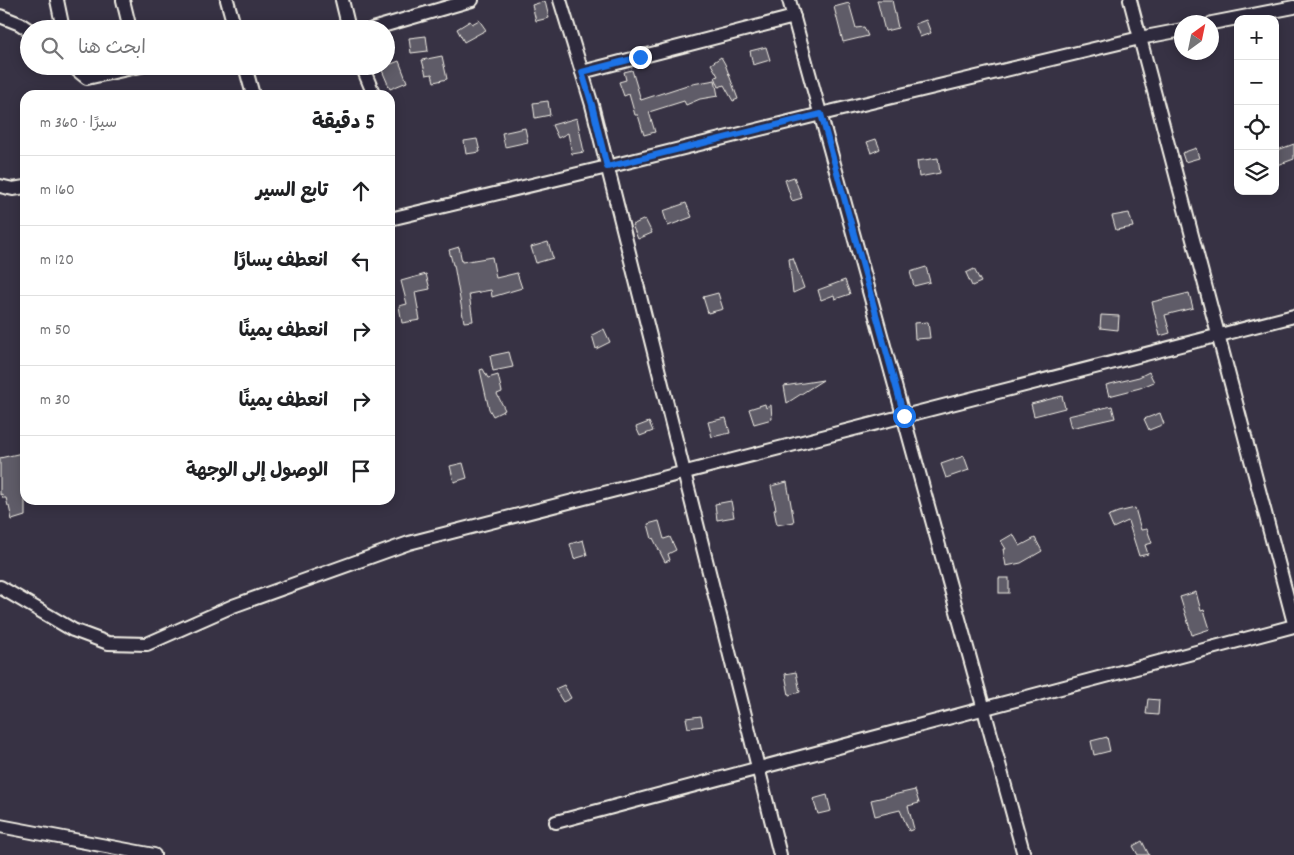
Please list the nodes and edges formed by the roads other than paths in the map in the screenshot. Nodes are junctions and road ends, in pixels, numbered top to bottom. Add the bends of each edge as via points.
1 (57, 0) edge
2 (123, 0) edge
3 (227, 0) edge
4 (342, 0) edge
5 (472, 0) edge
6 (560, 0) edge
7 (790, 0) edge
8 (1130, 0) edge
9 (1294, 7) edge
10 (0, 16) edge
11 (794, 17) junction
12 (61, 20) edge
13 (128, 20) edge
14 (233, 20) edge
15 (347, 20) edge
16 (395, 22) edge
17 (1219, 23) edge
18 (20, 24) edge
19 (1174, 32) edge
20 (1140, 38) junction
21 (582, 72) junction
22 (83, 75) edge
23 (100, 75) edge
24 (247, 75) edge
25 (366, 75) edge
26 (252, 90) edge
27 (372, 90) edge
28 (821, 114) junction
29 (607, 167) junction
30 (0, 186) edge
31 (20, 188) edge
32 (395, 219) edge
33 (1294, 316) edge
34 (1218, 335) junction
35 (904, 416) junction
36 (684, 472) junction
37 (0, 587) edge
38 (1294, 625) edge
39 (984, 709) junction
40 (758, 768) junction
41 (556, 822) dead end
42 (0, 826) edge
43 (154, 855) edge
44 (780, 855) edge
45 (1024, 855) edge

1 - 12 street
2 - 13 street
3 - 14 street
4 - 15 street
5 - 16 street
6 - 21 street
7 - 11 street
8 - 20 street
9 - 17 street
10 - 18 street
11 - 21 street
11 - 28 street
19 - 20 street
20 - 28 street
20 - 34 street
21 - 29 street
22 - 23 street via 87,78
24 - 26 street
25 - 27 street
28 - 29 street
28 - 35 street
29 - 32 street
29 - 36 street
30 - 31 street
33 - 34 street
34 - 35 street
34 - 38 street
35 - 36 street
35 - 39 street
36 - 37 street via 409,543 233,606 147,644 108,643 72,630
36 - 40 street
38 - 39 street
39 - 40 street
39 - 45 street
40 - 41 street
40 - 44 street
42 - 43 street

